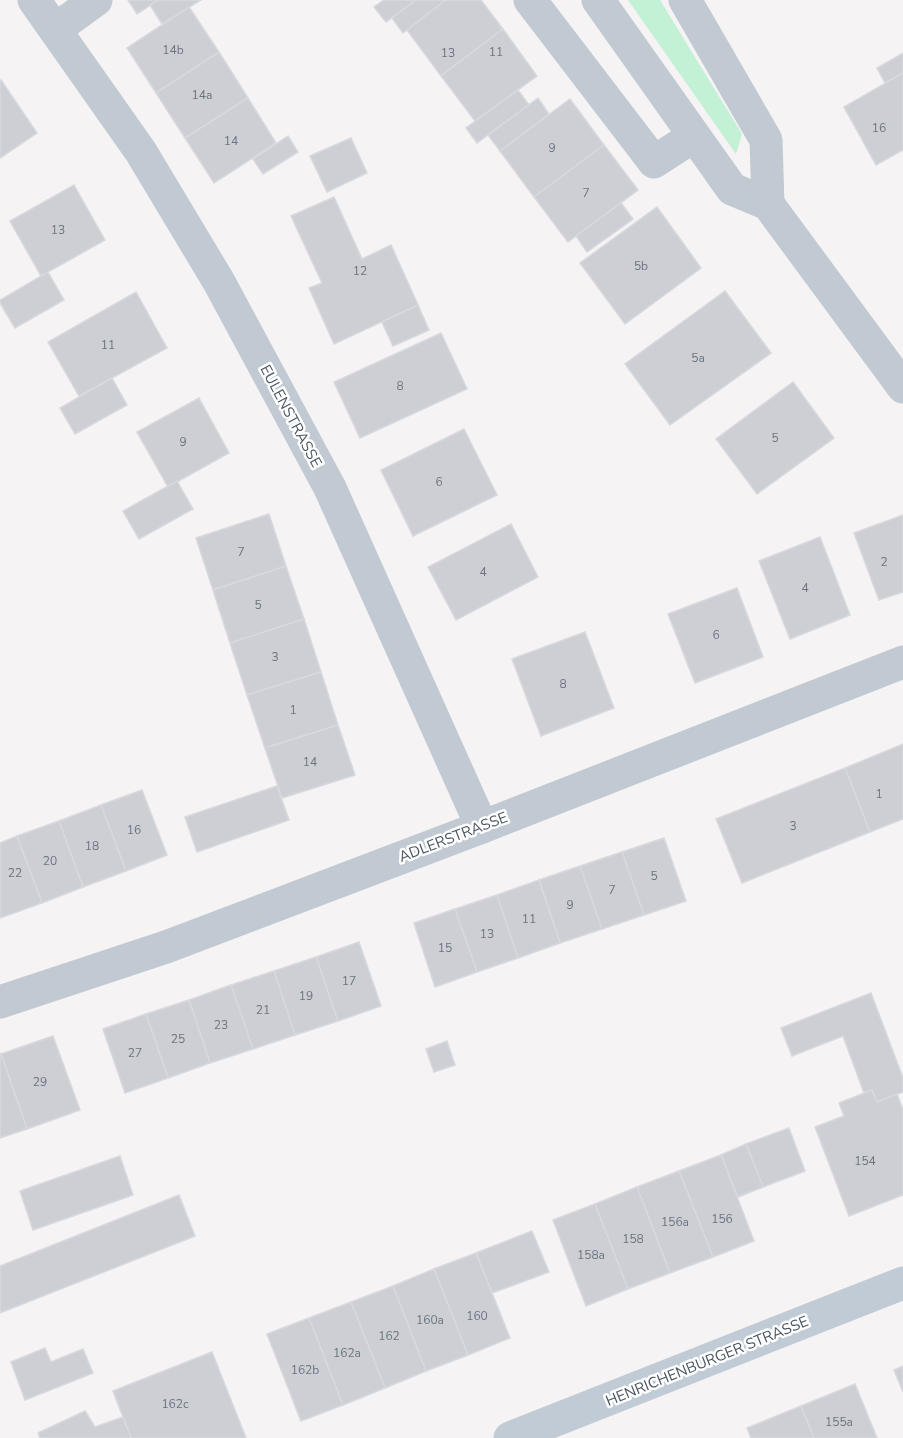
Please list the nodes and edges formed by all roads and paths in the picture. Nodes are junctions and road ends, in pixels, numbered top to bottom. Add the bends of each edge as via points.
1 (34, 0) edge
2 (96, 0) edge
3 (530, 0) edge
4 (598, 0) edge
5 (685, 0) edge
6 (56, 29) junction
7 (694, 136) junction
8 (768, 204) junction
9 (903, 387) edge
10 (903, 662) edge
11 (482, 827) junction
12 (0, 1002) edge
13 (903, 1283) edge
14 (510, 1438) edge

1 - 6 street, EULENSTRASSE
2 - 6 street
3 - 7 street via 654,162
4 - 7 street
5 - 8 street via 766,140
6 - 11 street, EULENSTRASSE via 141,152 213,272 330,488
7 - 8 street via 732,189
8 - 9 street
10 - 11 street, ADLERSTRASSE
11 - 12 street, ADLERSTRASSE via 166,947
13 - 14 main road, HENRICHENBURGER STRASSE

